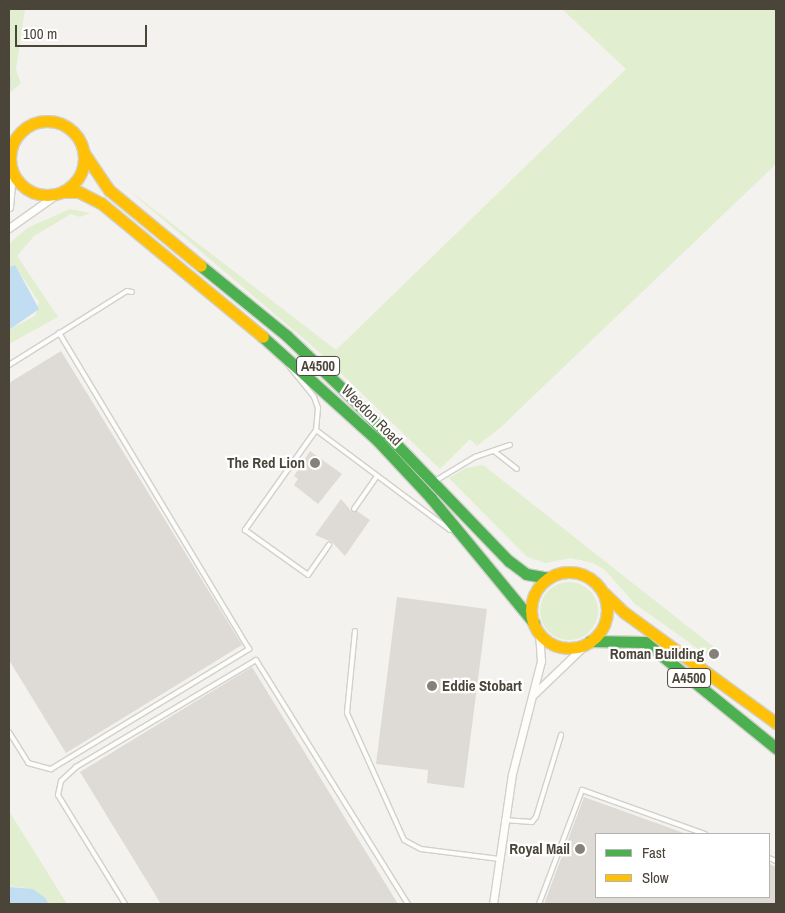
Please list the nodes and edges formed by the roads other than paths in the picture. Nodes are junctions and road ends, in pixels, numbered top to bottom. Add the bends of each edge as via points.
1 (28, 125) junction
2 (9, 127) edge
3 (84, 153) junction
4 (10, 166) edge
5 (60, 193) junction
6 (9, 207) edge
7 (9, 228) edge
8 (132, 292) dead end
9 (59, 334) junction
10 (261, 334) junction
11 (9, 365) edge
12 (316, 430) junction
13 (510, 445) dead end
14 (494, 451) junction
15 (517, 469) dead end
16 (376, 478) junction
17 (435, 481) junction
18 (354, 509) dead end
19 (329, 545) dead end
20 (493, 570) junction
21 (550, 578) junction
22 (602, 591) junction
23 (537, 628) junction
24 (355, 631) dead end
25 (589, 642) junction
26 (534, 694) junction
27 (776, 723) edge
28 (9, 732) edge
29 (561, 735) dead end
30 (776, 748) edge
31 (503, 820) junction
32 (702, 833) edge
33 (499, 860) junction
34 (125, 904) edge
35 (408, 904) edge
36 (493, 904) edge
37 (539, 904) edge

1 - 2 highway
1 - 3 highway via 59,122 76,134
1 - 4 highway via 13,142
3 - 5 highway via 80,176
3 - 17 highway, Weedon Road / A4500 via 109,190 287,336
4 - 5 highway via 26,189 46,195
4 - 6 street
5 - 7 street
5 - 10 highway, Weedon Road / A4500 via 89,195 101,203
8 - 9 lane via 127,291
9 - 11 lane
9 - 28 lane via 249,649 51,769 28,763
10 - 12 lane via 314,397 318,408
10 - 20 highway, Weedon Road / A4500 via 377,440
12 - 16 lane
12 - 19 lane via 244,530 308,574
13 - 14 lane
14 - 15 lane
14 - 17 lane
16 - 18 lane
16 - 20 lane via 439,520
17 - 21 highway, Weedon Road / A4500 via 519,570
20 - 23 highway, Weedon Road / A4500
21 - 22 highway, A4500 via 567,572 581,574
21 - 23 highway via 533,598
22 - 25 highway via 606,618
22 - 27 highway, A4500 via 625,613
23 - 25 highway, A4500 via 562,646
23 - 26 street via 542,660
24 - 33 lane via 347,713 404,840 421,849
25 - 26 street
25 - 30 highway, A4500 via 624,639 645,642
26 - 31 street via 522,729
29 - 31 lane via 536,817 532,822
31 - 33 street
32 - 37 lane via 582,790
33 - 36 street
34 - 35 lane via 58,795 61,781 76,767 256,660

